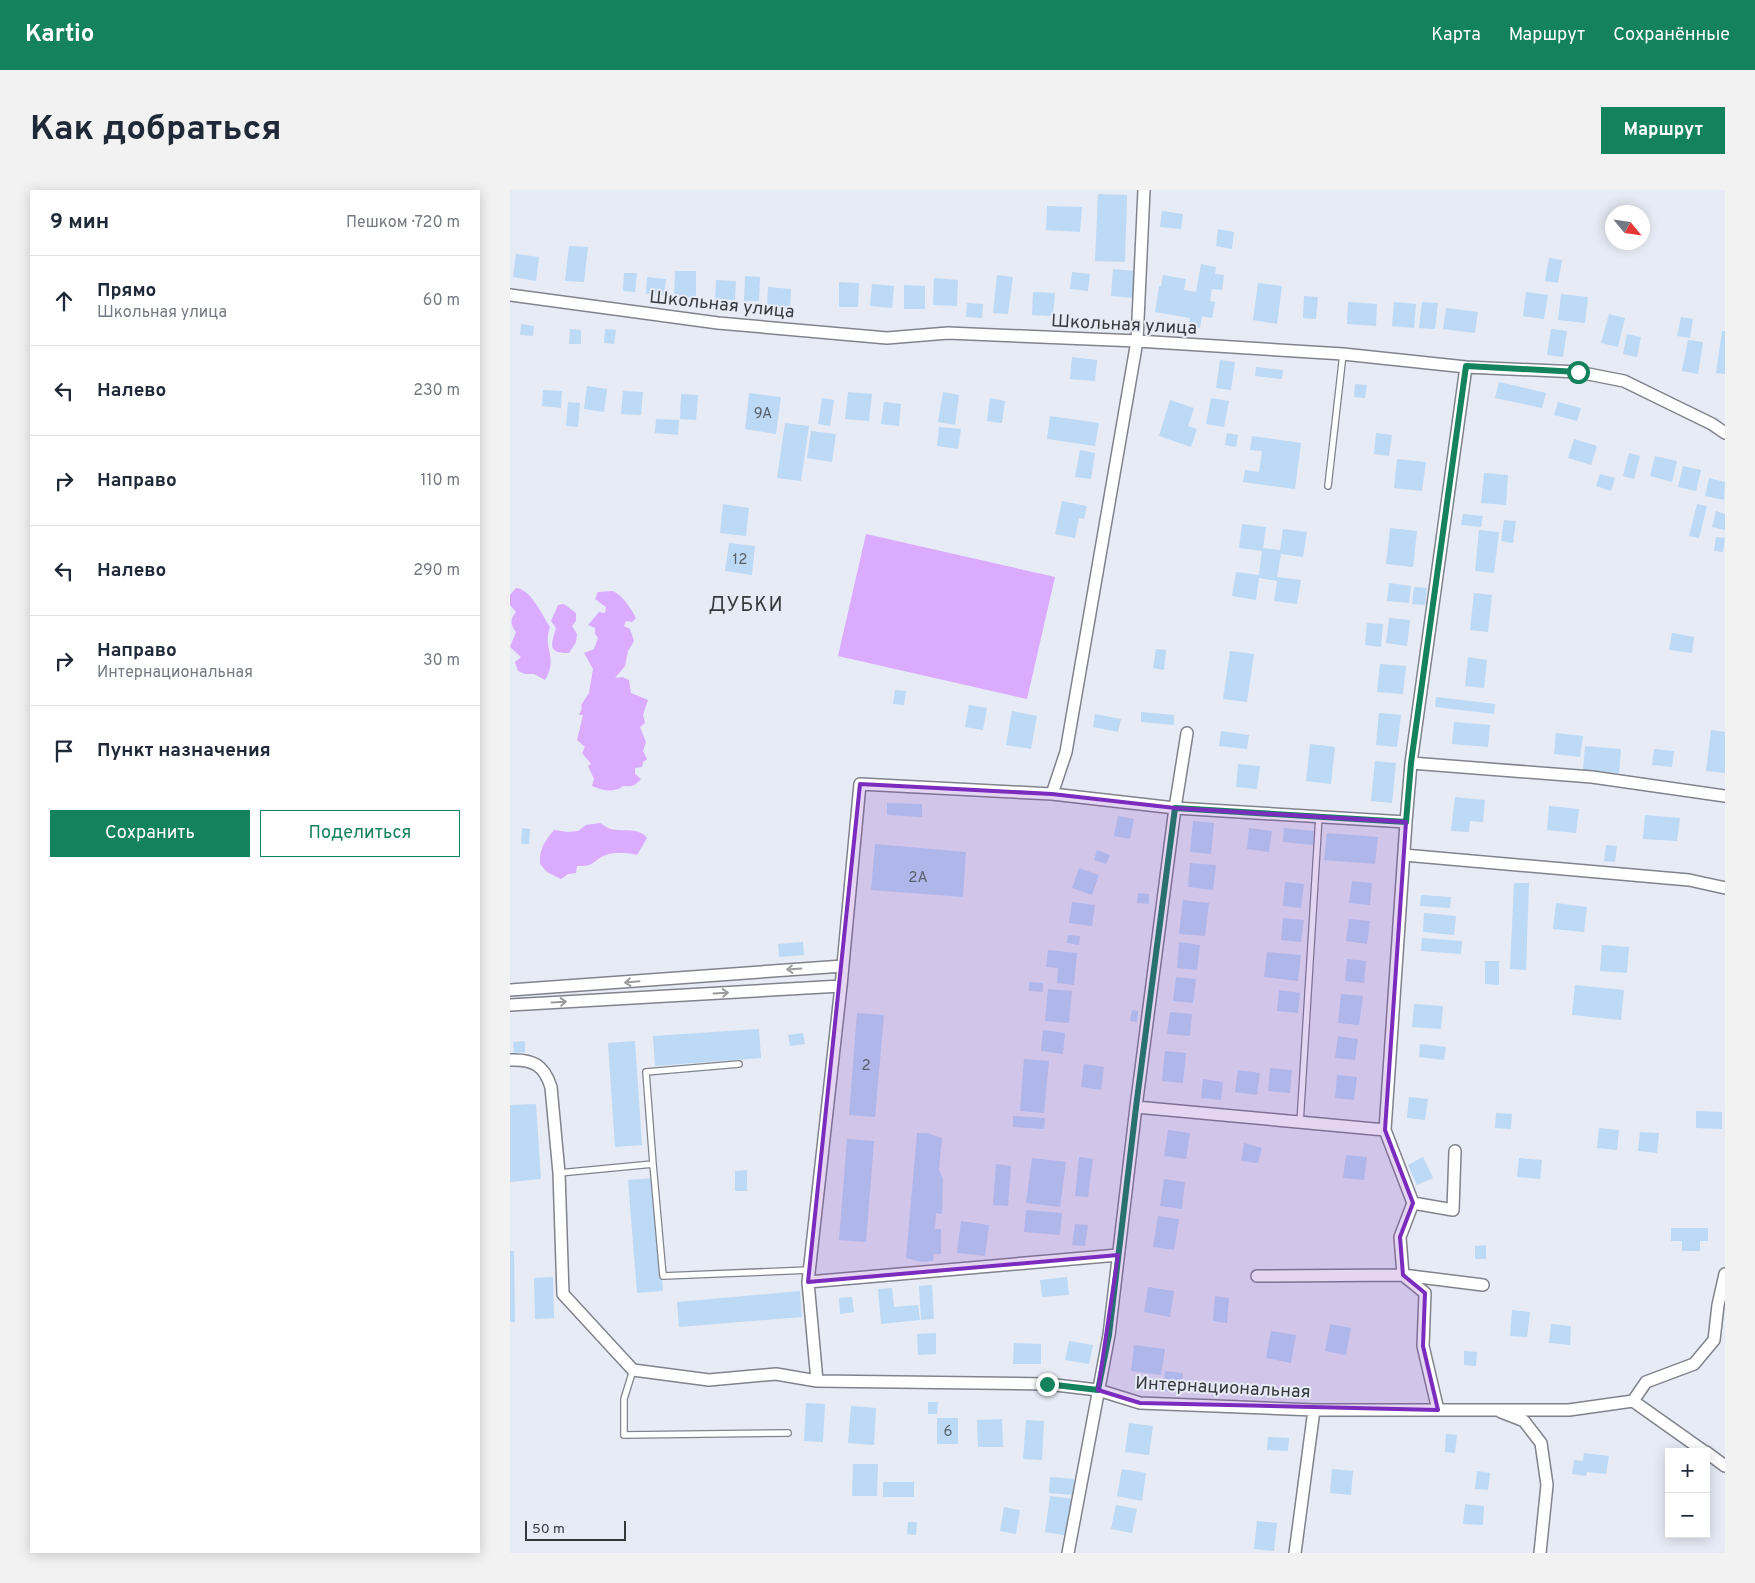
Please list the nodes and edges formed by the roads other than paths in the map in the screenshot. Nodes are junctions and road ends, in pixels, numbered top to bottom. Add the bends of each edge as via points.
1 (1144, 190) edge
2 (510, 295) edge
3 (1137, 341) junction
4 (1343, 354) junction
5 (1466, 366) junction
6 (1725, 433) edge
7 (1328, 486) dead end
8 (1187, 733) dead end
9 (1411, 763) junction
10 (1052, 794) junction
11 (1725, 796) edge
12 (1175, 808) junction
13 (1319, 816) junction
14 (1406, 822) junction
15 (1404, 855) junction
16 (1725, 888) edge
17 (843, 966) junction
18 (841, 986) junction
19 (510, 990) edge
20 (510, 1005) edge
21 (510, 1060) edge
22 (739, 1064) dead end
23 (1136, 1107) junction
24 (1300, 1123) junction
25 (1385, 1130) junction
26 (1456, 1151) dead end
27 (653, 1164) junction
28 (560, 1174) junction
29 (1413, 1204) junction
30 (1118, 1255) junction
31 (1725, 1274) edge
32 (1403, 1275) junction
33 (809, 1276) junction
34 (1257, 1276) dead end
35 (1483, 1285) dead end
36 (633, 1370) junction
37 (818, 1381) junction
38 (1098, 1390) junction
39 (1633, 1401) junction
40 (1314, 1410) junction
41 (1438, 1410) junction
42 (1496, 1410) junction
43 (788, 1433) dead end
44 (1700, 1448) edge
45 (1710, 1455) edge
46 (1725, 1466) edge
47 (1068, 1553) edge
48 (1295, 1553) edge
49 (1540, 1553) edge

1 - 3 street
2 - 3 street, Школьная улица via 718,323 887,338 948,333
3 - 4 street, Школьная улица
3 - 10 street via 1066,752
4 - 5 street, Школьная улица
4 - 7 lane
5 - 6 street, Школьная улица via 1578,372 1624,382
5 - 9 street
8 - 12 street
9 - 11 street via 1592,777
9 - 14 street
10 - 12 street
10 - 17 street via 860,784
12 - 13 street
12 - 23 street
13 - 14 street
13 - 24 lane
14 - 15 street
15 - 16 street via 1689,880
15 - 25 street
17 - 18 street
17 -> 19 street
20 -> 18 street
18 - 33 street
21 - 28 street via 524,1059 540,1066 547,1076
22 - 27 lane via 646,1072
23 - 24 street
23 - 30 street
24 - 25 street
25 - 29 street
26 - 29 street via 1453,1210
27 - 28 lane
27 - 33 lane via 663,1276
28 - 36 street via 563,1294
29 - 32 street via 1400,1237
30 - 33 street
30 - 38 street via 1109,1335
31 - 39 street via 1714,1340 1694,1364 1646,1382
32 - 34 street
32 - 35 street
32 - 41 street via 1425,1293 1423,1346
33 - 37 street
36 - 37 street, Интернациональная via 709,1380 776,1374
36 - 43 lane via 624,1399 624,1434
37 - 38 street, Интернациональная via 1047,1384
38 - 40 street, Интернациональная via 1140,1403
38 - 47 street
39 - 42 street, Интернациональная via 1569,1410
39 - 44 street
40 - 41 street, Интернациональная
40 - 48 street
41 - 42 street, Интернациональная
42 - 49 street via 1524,1421 1541,1443 1548,1485
45 - 46 street

